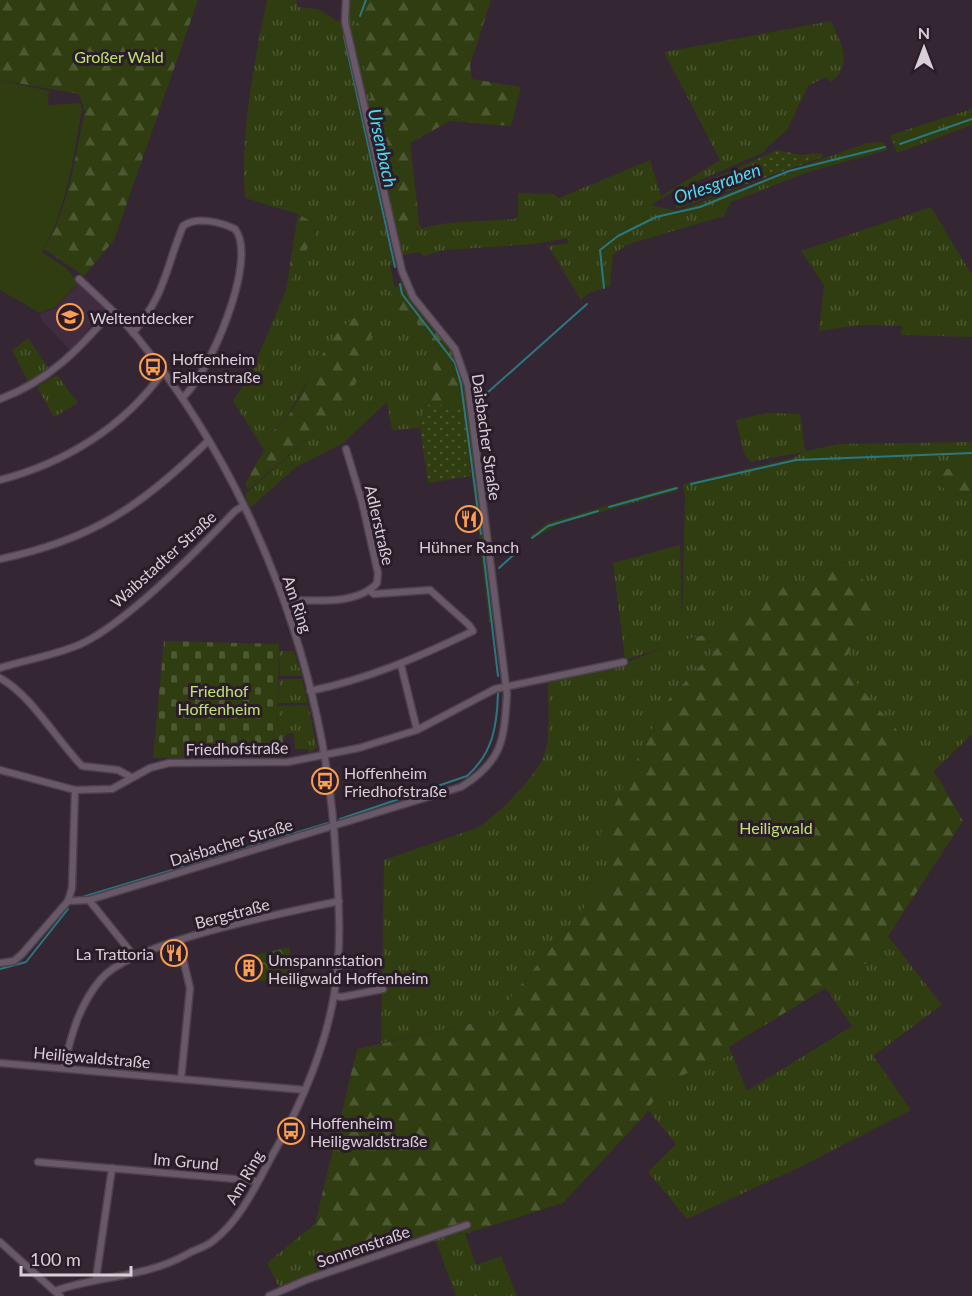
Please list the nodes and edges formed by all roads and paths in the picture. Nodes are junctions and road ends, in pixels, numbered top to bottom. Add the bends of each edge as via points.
1 (346, 0) edge
2 (79, 279) dead end
3 (112, 311) junction
4 (133, 333) junction
5 (163, 372) junction
6 (182, 398) junction
7 (0, 399) edge
8 (208, 441) junction
9 (346, 448) dead end
10 (0, 480) edge
11 (243, 506) junction
12 (0, 559) edge
13 (370, 591) junction
14 (284, 600) junction
15 (624, 662) dead end
16 (401, 665) junction
17 (0, 668) edge
18 (0, 678) edge
19 (506, 686) junction
20 (310, 691) junction
21 (417, 730) junction
22 (324, 754) junction
23 (0, 770) edge
24 (132, 777) junction
25 (75, 790) junction
26 (334, 826) junction
27 (89, 900) junction
28 (68, 901) junction
29 (339, 901) junction
30 (179, 942) junction
31 (134, 956) junction
32 (0, 963) edge
33 (383, 989) dead end
34 (334, 996) junction
35 (0, 1063) edge
36 (64, 1067) junction
37 (181, 1079) junction
38 (305, 1090) junction
39 (38, 1162) dead end
40 (112, 1168) junction
41 (258, 1180) junction
42 (467, 1225) dead end
43 (0, 1242) edge
44 (96, 1279) junction
45 (57, 1294) edge
46 (269, 1296) edge

1 - 19 street, Daisbacher Straße via 345,22 402,271 413,297 454,349 468,386
2 - 3 street, Am Ring
3 - 4 street, Am Ring
3 - 7 street via 60,367
4 - 5 street, Am Ring
4 - 6 street via 164,286 183,226 212,222 235,229 240,253 232,303 202,374
5 - 6 street, Am Ring
5 - 10 street via 144,398 82,448
6 - 8 street, Am Ring
8 - 11 street, Am Ring
8 - 12 street via 151,494 106,523 53,546
9 - 13 street, Adlerstraße via 378,573 377,583
11 - 14 street, Am Ring
11 - 17 street, Waibstadter Straße via 152,591 93,637
13 - 14 street via 361,596
13 - 16 street via 374,594 430,590 473,631
14 - 20 street, Am Ring
15 - 19 street
16 - 20 street via 350,683
16 - 21 street
18 - 24 street via 18,688 82,766 118,770
19 - 21 street, Friedhofstraße
19 - 26 street, Daisbacher Straße via 505,729 489,767 478,777 461,787
20 - 22 street, Am Ring
21 - 22 street, Friedhofstraße
22 - 24 street, Friedhofstraße via 288,762 169,763
22 - 26 street, Am Ring
23 - 25 street, Friedhofstraße
24 - 25 street, Friedhofstraße via 112,789
25 - 28 street via 72,888
26 - 27 street, Daisbacher Straße
26 - 29 street, Am Ring
27 - 28 street, Daisbacher Straße
27 - 31 street
28 - 32 street via 22,954 14,961
29 - 30 street, Bergstraße via 233,925
29 - 34 street, Am Ring
30 - 31 street, Bergstraße
30 - 37 street via 190,988
31 - 36 street, Bergstraße via 102,978 85,1002 72,1031
33 - 34 street
34 - 38 street, Am Ring
35 - 36 street, Heiligwaldstraße
36 - 37 street, Heiligwaldstraße
37 - 38 street, Heiligwaldstraße
38 - 41 street, Am Ring
39 - 40 street, Im Grund
40 - 41 street, Im Grund
40 - 44 street
41 - 44 street, Am Ring via 240,1214 212,1243 163,1265
42 - 46 street, Sonnenstraße
43 - 45 street
44 - 45 street, Am Ring

